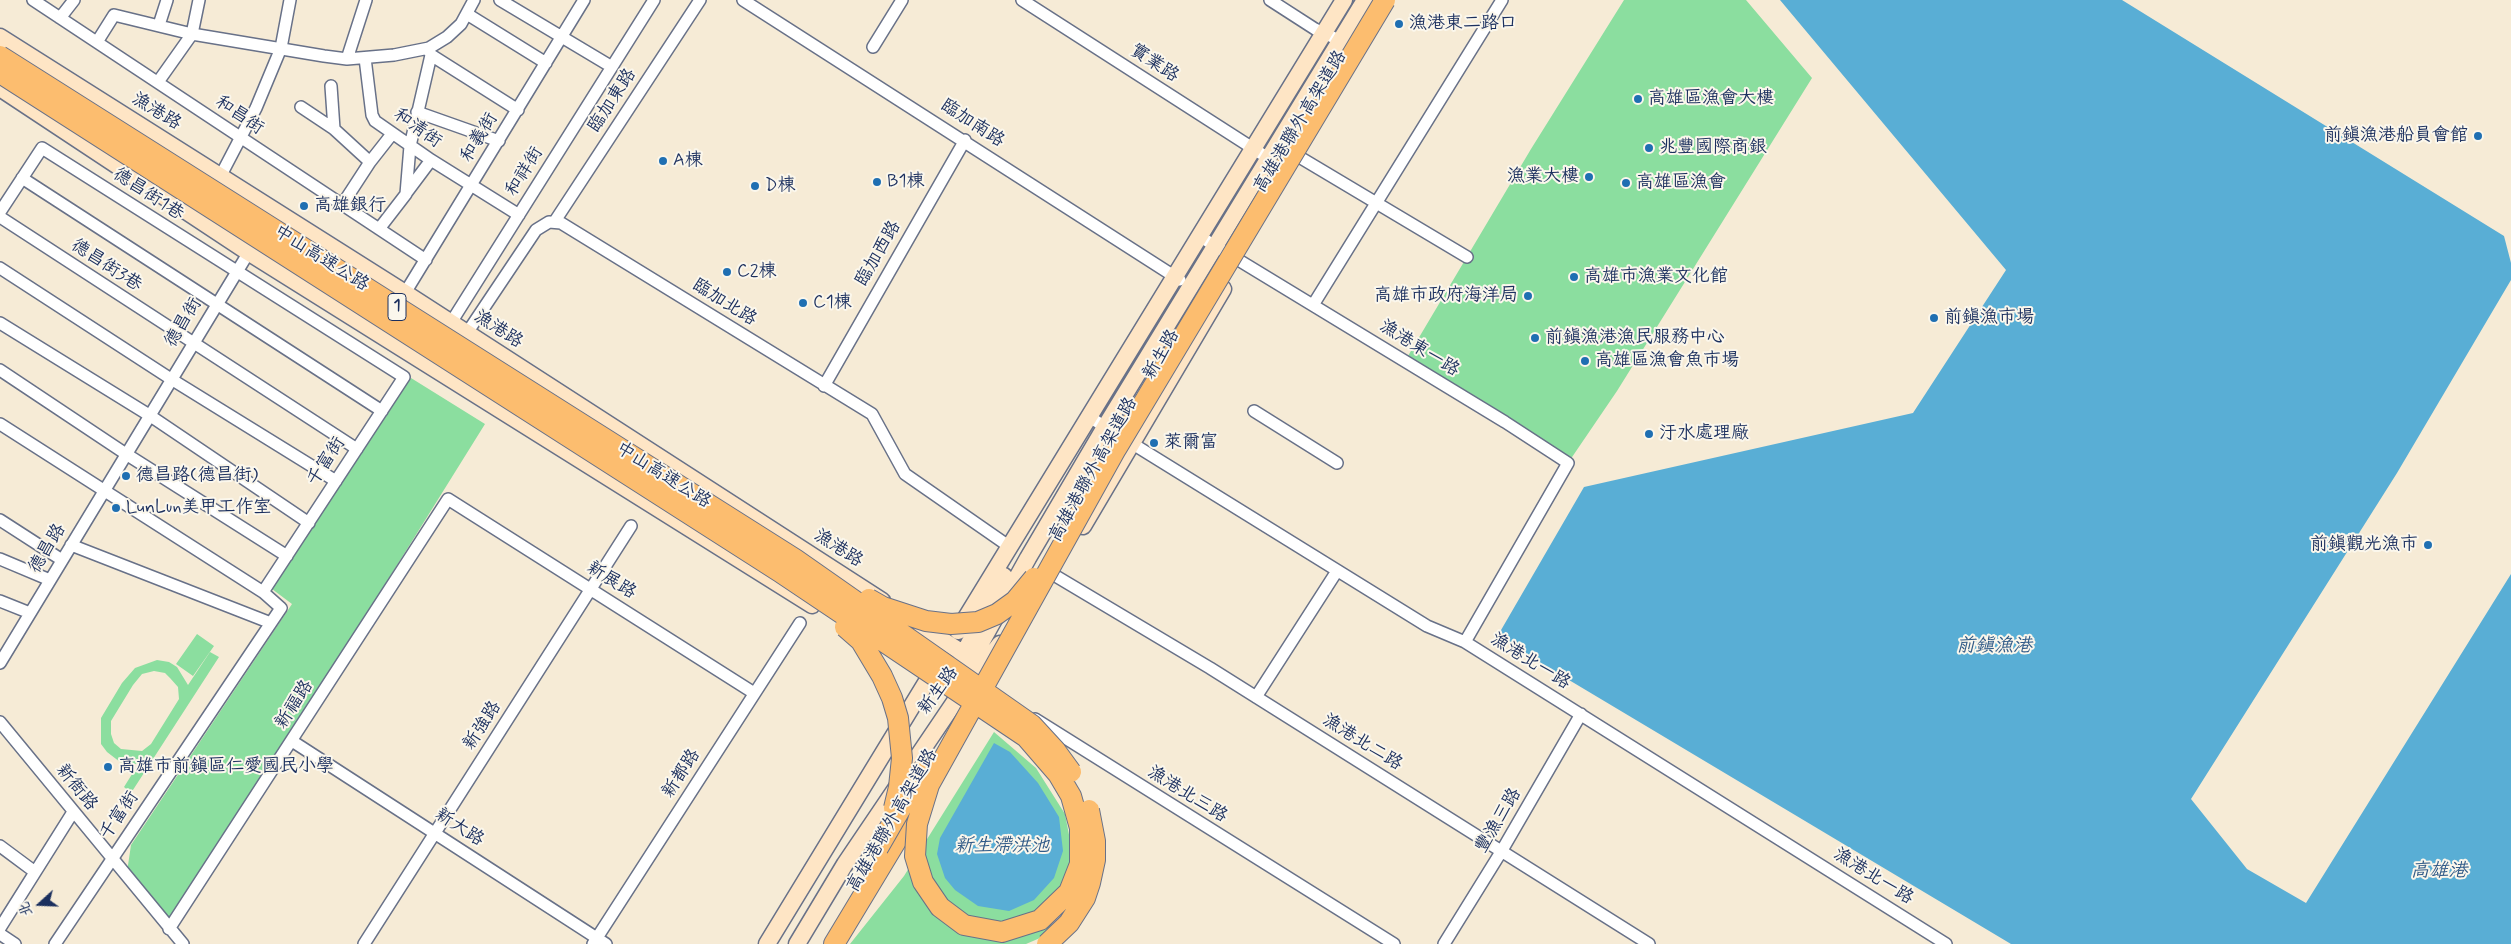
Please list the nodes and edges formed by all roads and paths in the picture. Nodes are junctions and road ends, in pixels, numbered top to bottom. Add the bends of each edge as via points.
1 (33, 0) edge
2 (74, 0) edge
3 (167, 0) edge
4 (199, 0) edge
5 (290, 0) edge
6 (366, 0) edge
7 (474, 0) edge
8 (500, 0) edge
9 (584, 0) edge
10 (654, 0) edge
11 (700, 0) edge
12 (743, 0) edge
13 (902, 0) edge
14 (1022, 0) edge
15 (1270, 0) edge
16 (1344, 0) edge
17 (1350, 0) edge
18 (1365, 0) edge
19 (1375, 0) edge
20 (1385, 0) edge
21 (1394, 0) edge
22 (1502, 0) edge
23 (467, 14) junction
24 (60, 18) junction
25 (159, 25) junction
26 (192, 34) junction
27 (0, 37) edge
28 (562, 37) junction
29 (1331, 37) junction
30 (97, 42) junction
31 (873, 47) dead end
32 (281, 48) junction
33 (430, 51) junction
34 (0, 56) edge
35 (365, 58) junction
36 (347, 59) junction
37 (546, 63) junction
38 (612, 67) junction
39 (0, 73) edge
40 (158, 82) junction
41 (331, 86) dead end
42 (0, 88) edge
43 (301, 108) dead end
44 (518, 110) junction
45 (417, 112) junction
46 (334, 129) junction
47 (392, 134) junction
48 (240, 138) junction
49 (964, 140) junction
50 (499, 141) junction
51 (410, 146) junction
52 (1259, 153) junction
53 (1301, 158) junction
54 (431, 160) junction
55 (370, 162) junction
56 (220, 177) junction
57 (22, 178) junction
58 (472, 186) junction
59 (406, 194) junction
60 (1376, 204) junction
61 (342, 205) junction
62 (0, 212) edge
63 (278, 214) junction
64 (519, 215) junction
65 (0, 217) edge
66 (555, 221) junction
67 (379, 229) junction
68 (1206, 240) junction
69 (248, 252) junction
70 (1467, 258) dead end
71 (426, 260) junction
72 (1240, 261) junction
73 (0, 268) edge
74 (236, 272) junction
75 (1178, 279) junction
76 (405, 293) junction
77 (216, 304) junction
78 (1314, 305) junction
79 (0, 323) edge
80 (450, 324) junction
81 (467, 334) junction
82 (193, 342) junction
83 (424, 363) junction
84 (0, 370) edge
85 (441, 373) junction
86 (404, 377) joint
87 (171, 379) junction
88 (824, 386) junction
89 (382, 411) junction
90 (1254, 411) dead end
91 (149, 415) junction
92 (1097, 422) junction
93 (0, 424) edge
94 (1134, 444) junction
95 (357, 449) junction
96 (126, 454) junction
97 (1337, 463) dead end
98 (336, 481) junction
99 (105, 489) junction
100 (448, 499) joint
101 (0, 520) edge
102 (309, 522) junction
103 (631, 526) dead end
104 (71, 545) junction
105 (1013, 549) junction
106 (287, 556) junction
107 (0, 559) edge
108 (62, 560) junction
109 (788, 565) junction
110 (1337, 571) junction
111 (1054, 575) junction
112 (1034, 578) junction
113 (50, 580) junction
114 (591, 589) junction
115 (263, 592) junction
116 (0, 601) edge
117 (30, 613) junction
118 (800, 622) dead end
119 (271, 623) junction
120 (1465, 642) junction
121 (960, 652) junction
122 (0, 663) edge
123 (968, 676) junction
124 (932, 679) junction
125 (754, 694) junction
126 (955, 695) junction
127 (1256, 697) junction
128 (1581, 714) junction
129 (0, 722) edge
130 (292, 741) junction
131 (929, 785) junction
132 (73, 812) junction
133 (435, 833) junction
134 (0, 846) edge
135 (878, 848) junction
136 (1501, 852) junction
137 (112, 859) junction
138 (35, 872) junction
139 (0, 928) edge
140 (169, 929) junction
141 (0, 934) edge
142 (598, 942) edge
143 (182, 943) edge
144 (15, 944) edge
145 (55, 944) edge
146 (364, 944) edge
147 (767, 944) edge
148 (776, 944) edge
149 (787, 944) edge
150 (796, 944) edge
151 (820, 944) edge
152 (834, 944) edge
153 (1046, 944) edge
154 (1394, 944) edge
155 (1444, 944) edge
156 (1649, 944) edge
157 (1946, 944) edge

1 - 24 street, 和昌街
2 - 24 street
3 - 25 street
4 - 26 street
5 - 32 street
6 - 36 street
7 - 23 street
8 - 28 street
9 - 28 street, 和義街
10 - 38 street, 和祥街
11 - 66 street, 臨加東路
12 - 49 street, 臨加南路
13 - 31 street
14 - 52 street, 實業路
15 - 29 street
16 - 29 street, 新生路
17 - 29 street, 新生路
18 - 29 street, 新生路
19 - 112 highway, 高雄港聯外高架道路 via 1107,442
20 - 131 highway, 高雄港聯外高架道路, bridge via 1116,449
21 - 53 street, 新生路
22 - 60 street
23 - 33 street via 461,24
23 - 37 street
24 - 30 street, 和昌街
25 - 26 street
25 - 30 street via 114,15
26 - 32 street
26 - 40 street
27 - 56 street, 漁港路
28 - 37 street, 和義街
28 - 38 street
29 - 52 street, 新生路
30 - 40 street, 和昌街
32 - 36 street
32 - 48 street
33 - 35 street
33 - 44 street
33 - 45 street
34 - 109 highway, 中山高速公路 / 1, bridge
35 - 36 street
35 - 47 street, 和清街 via 372,115
37 - 44 street, 和義街
38 - 64 street, 和祥街
39 - 109 highway, 中山高速公路 / 1, bridge
40 - 48 street, 和昌街
41 - 46 street
42 - 69 street
43 - 46 street
44 - 50 street, 和義街
45 - 50 street
45 - 51 street
46 - 55 street
47 - 51 street, 和清街
47 - 55 street
48 - 56 street
48 - 61 street, 和昌街
49 - 75 street, 臨加南路
49 - 88 street, 臨加西路
50 - 58 street, 和義街
51 - 54 street, 和清街
51 - 59 street
52 - 68 street, 新生路
53 - 60 street
53 - 72 street, 新生路
54 - 58 street, 和清街
54 - 59 street
55 - 61 street
56 - 63 street, 漁港路
57 - 62 street
57 - 74 street, 德昌街1巷 via 42,148
57 - 77 street
58 - 64 street, 和清街
58 - 71 street, 和義街
59 - 67 street
60 - 70 street
60 - 78 street
61 - 67 street, 和昌街
63 - 69 street, 德昌街
63 - 76 street, 漁港路
64 - 80 street, 和祥街
65 - 82 street, 德昌街3巷
66 - 81 street via 536,230
66 - 88 street, 臨加北路
67 - 71 street, 和昌街
68 - 72 street, 漁港東一路
68 - 75 street, 新生路
68 - 92 street, 新生路
69 - 74 street, 德昌街
69 - 83 street
71 - 76 street, 和義街
72 - 78 street, 漁港東一路
72 - 94 street, 新生路
73 - 87 street
74 - 77 street, 德昌街
74 - 86 street, 德昌街1巷
75 - 92 street, 新生路
76 - 80 street, 漁港路
77 - 82 street, 德昌街
77 - 89 street
78 - 120 street, 漁港東一路 via 1568,463
79 - 91 street
80 - 81 street, 漁港路
80 - 83 street, 和祥街
81 - 85 street
81 - 121 street, 漁港路
82 - 87 street, 德昌街
82 - 95 street, 德昌街3巷
83 - 85 street
84 - 96 street
85 - 124 street
86 - 89 street, 千富街
87 - 91 street, 德昌街
87 - 98 street
88 - 105 street, 臨加北路 via 872,414 905,474
89 - 95 street, 千富街
90 - 97 street
91 - 96 street, 德昌街
91 - 102 street
92 - 94 street, 漁港北一路
92 - 105 street, 新生路
92 - 121 street, 新生路 via 1028,558
93 - 99 street
94 - 110 street, 漁港北一路
94 - 111 street, 新生路
95 - 98 street, 千富街
96 - 99 street, 德昌路
96 - 106 street
98 - 102 street, 千富街
99 - 104 street, 德昌路
99 - 115 street
100 - 114 street, 新展路
100 - 130 street, 新福路
101 - 108 street
102 - 106 street, 千富街
103 - 114 street, 新強路
104 - 108 street, 德昌路
104 - 119 street
105 - 121 street, 新生路
106 - 115 street, 千富街
107 - 113 street
108 - 113 street, 德昌路
109 - 112 highway, bridge via 883,607 926,621 951,624 978,622 997,614 1015,601
109 - 131 highway, bridge via 1026,737 1058,774 1071,796 1080,828 1080,864 1069,892 1040,920 1002,932 964,925 940,906 923,882 915,856 917,824
109 - 135 highway, bridge via 861,641 892,698 898,718 902,758 891,818
109 - 153 highway, bridge via 1032,725 1075,778 1088,806 1093,828 1094,860 1085,898 1069,923
110 - 120 street, 漁港北一路 via 1427,626
110 - 127 street
111 - 123 street, 新生路
111 - 127 street, 漁港北二路
112 - 135 highway, 高雄港聯外高架道路, bridge
113 - 117 street, 德昌路
114 - 125 street, 新展路
114 - 133 street, 新強路
115 - 119 street, 千富街 via 281,608
116 - 117 street
117 - 122 street, 德昌路
118 - 125 street, 新都路
119 - 137 street, 千富街
120 - 128 street, 漁港北一路
121 - 123 street, 新生路
121 - 124 street, 新生路
123 - 126 street, 新生路
123 - 154 street, 漁港北三路
124 - 126 street
124 - 147 street, 新生路
124 - 148 street, 新生路
125 - 142 street, 新都路
126 - 149 street, 新生路 via 838,860
126 - 150 street, 新生路
127 - 136 street, 漁港北二路
128 - 136 street, 豐漁三路
128 - 157 street, 漁港北一路
129 - 132 street, 新衙路
130 - 133 street, 新大路
130 - 140 street, 新福路
131 - 152 highway, 高雄港聯外高架道路, bridge
132 - 137 street, 新衙路
132 - 138 street
133 - 142 street, 新大路
133 - 146 street, 新強路
134 - 138 street
135 - 151 highway, 高雄港聯外高架道路
136 - 155 street, 豐漁三路
136 - 156 street, 漁港北二路
137 - 140 street, 新衙路
137 - 145 street, 千富街
138 - 139 street
140 - 143 street, 新衙路
141 - 144 street

